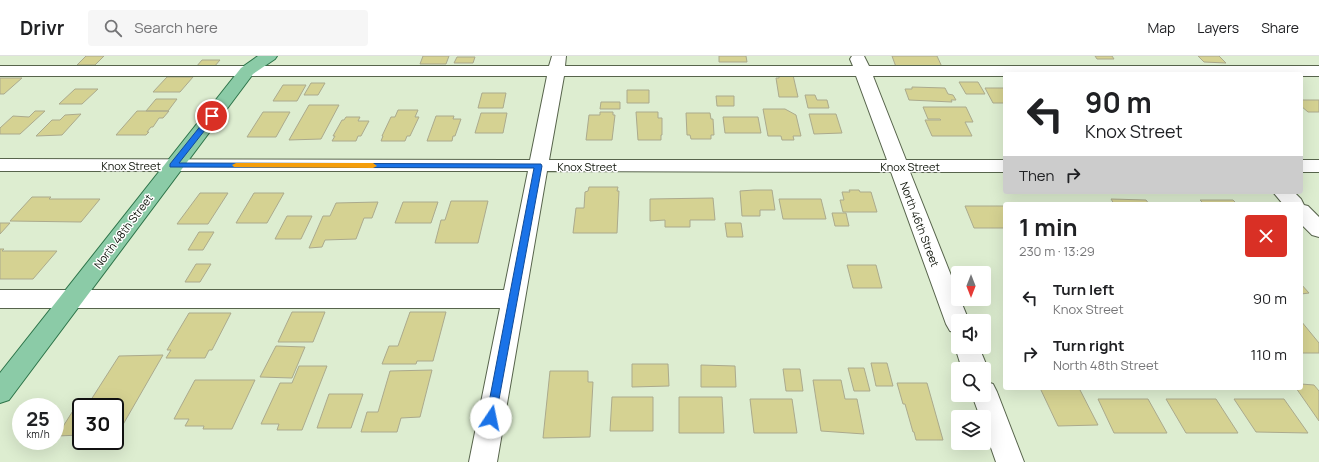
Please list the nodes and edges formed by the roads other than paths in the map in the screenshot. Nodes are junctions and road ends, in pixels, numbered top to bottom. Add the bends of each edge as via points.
1 (269, 56) edge
2 (1155, 56) edge
3 (248, 63) edge
4 (558, 63) edge
5 (860, 64) edge
6 (0, 71) edge
7 (1136, 72) edge
8 (1170, 72) edge
9 (1303, 72) edge
10 (1319, 72) edge
11 (0, 165) edge
12 (173, 165) junction
13 (538, 166) junction
14 (898, 166) junction
15 (1003, 166) edge
16 (1303, 166) edge
17 (1319, 166) edge
18 (1285, 194) edge
19 (1292, 202) edge
20 (1303, 213) edge
21 (1319, 230) edge
22 (0, 299) edge
23 (71, 299) junction
24 (514, 299) junction
25 (954, 314) edge
26 (0, 392) edge
27 (988, 402) edge
28 (483, 462) edge
29 (1010, 462) edge

1 - 3 main road, North 48th Street
2 - 8 street
3 - 4 street
3 - 6 street
3 - 12 main road, North 48th Street
4 - 5 street
4 - 13 street
5 - 7 street
5 - 14 street, North 46th Street
9 - 10 street
11 - 12 street, Knox Street
12 - 13 street, Knox Street
12 - 23 main road, North 48th Street
13 - 14 street, Knox Street
13 - 24 street
14 - 15 street, Knox Street
14 - 25 street, North 46th Street
16 - 17 street
18 - 19 street
20 - 21 street
22 - 23 street
23 - 24 street
23 - 26 main road, North 48th Street
24 - 28 street
27 - 29 street

